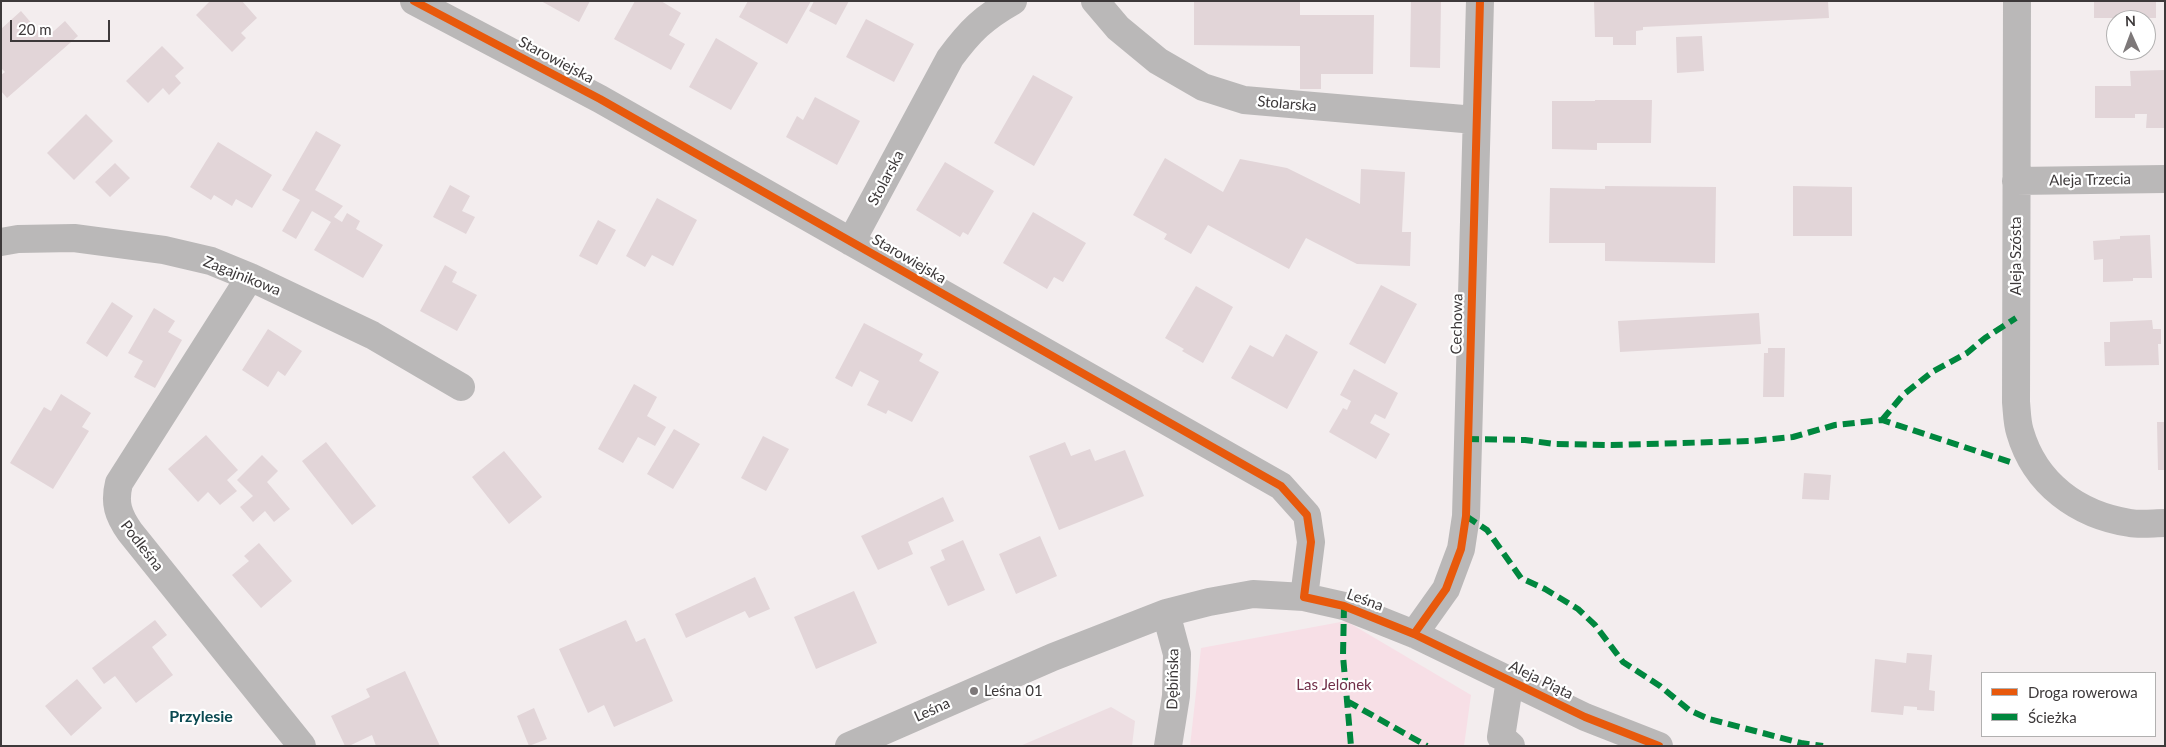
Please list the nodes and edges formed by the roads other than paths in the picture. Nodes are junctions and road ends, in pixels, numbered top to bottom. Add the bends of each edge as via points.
1 (414, 1) edge
2 (1012, 1) edge
3 (1095, 1) edge
4 (1120, 1) edge
5 (1480, 1) edge
6 (2017, 1) edge
7 (1118, 28) junction
8 (1475, 120) junction
9 (2165, 179) edge
10 (2016, 181) junction
11 (1, 242) edge
12 (852, 242) junction
13 (250, 277) junction
14 (462, 387) dead end
15 (2165, 523) edge
16 (1304, 597) junction
17 (1166, 613) junction
18 (1414, 634) junction
19 (1510, 680) junction
20 (302, 746) edge
21 (849, 746) edge
22 (1168, 746) edge
23 (1511, 746) edge
24 (1659, 746) edge

1 - 12 street, Starowiejska via 600,99
2 - 12 street, Stolarska via 992,12 968,33 950,58
3 - 7 street, Stolarska
4 - 7 street
5 - 8 street, Cechowa
6 - 10 street, Aleja Szósta
7 - 8 street, Stolarska via 1158,61 1188,79 1244,100
8 - 18 street, Cechowa via 1466,516 1462,550 1446,589
9 - 10 street, Aleja Trzecia
10 - 15 street, Aleja Szósta via 2016,402 2019,430 2027,453 2043,478 2062,497 2095,515 2132,523
11 - 13 street, Zagajnikowa via 74,238 164,250 211,261
12 - 16 street, Starowiejska via 1281,486 1307,515 1311,542
13 - 14 street, Zagajnikowa via 372,335
13 - 20 street, Podleśna via 119,483 116,505 119,517 130,532
16 - 17 street, Leśna via 1253,594
16 - 18 street, Leśna via 1344,606
17 - 21 street, Leśna via 1053,657
17 - 22 street, Dębińska via 1177,654 1176,696
18 - 19 street, Aleja Piąta
19 - 23 street via 1501,737
19 - 24 street, Aleja Piąta via 1585,717

